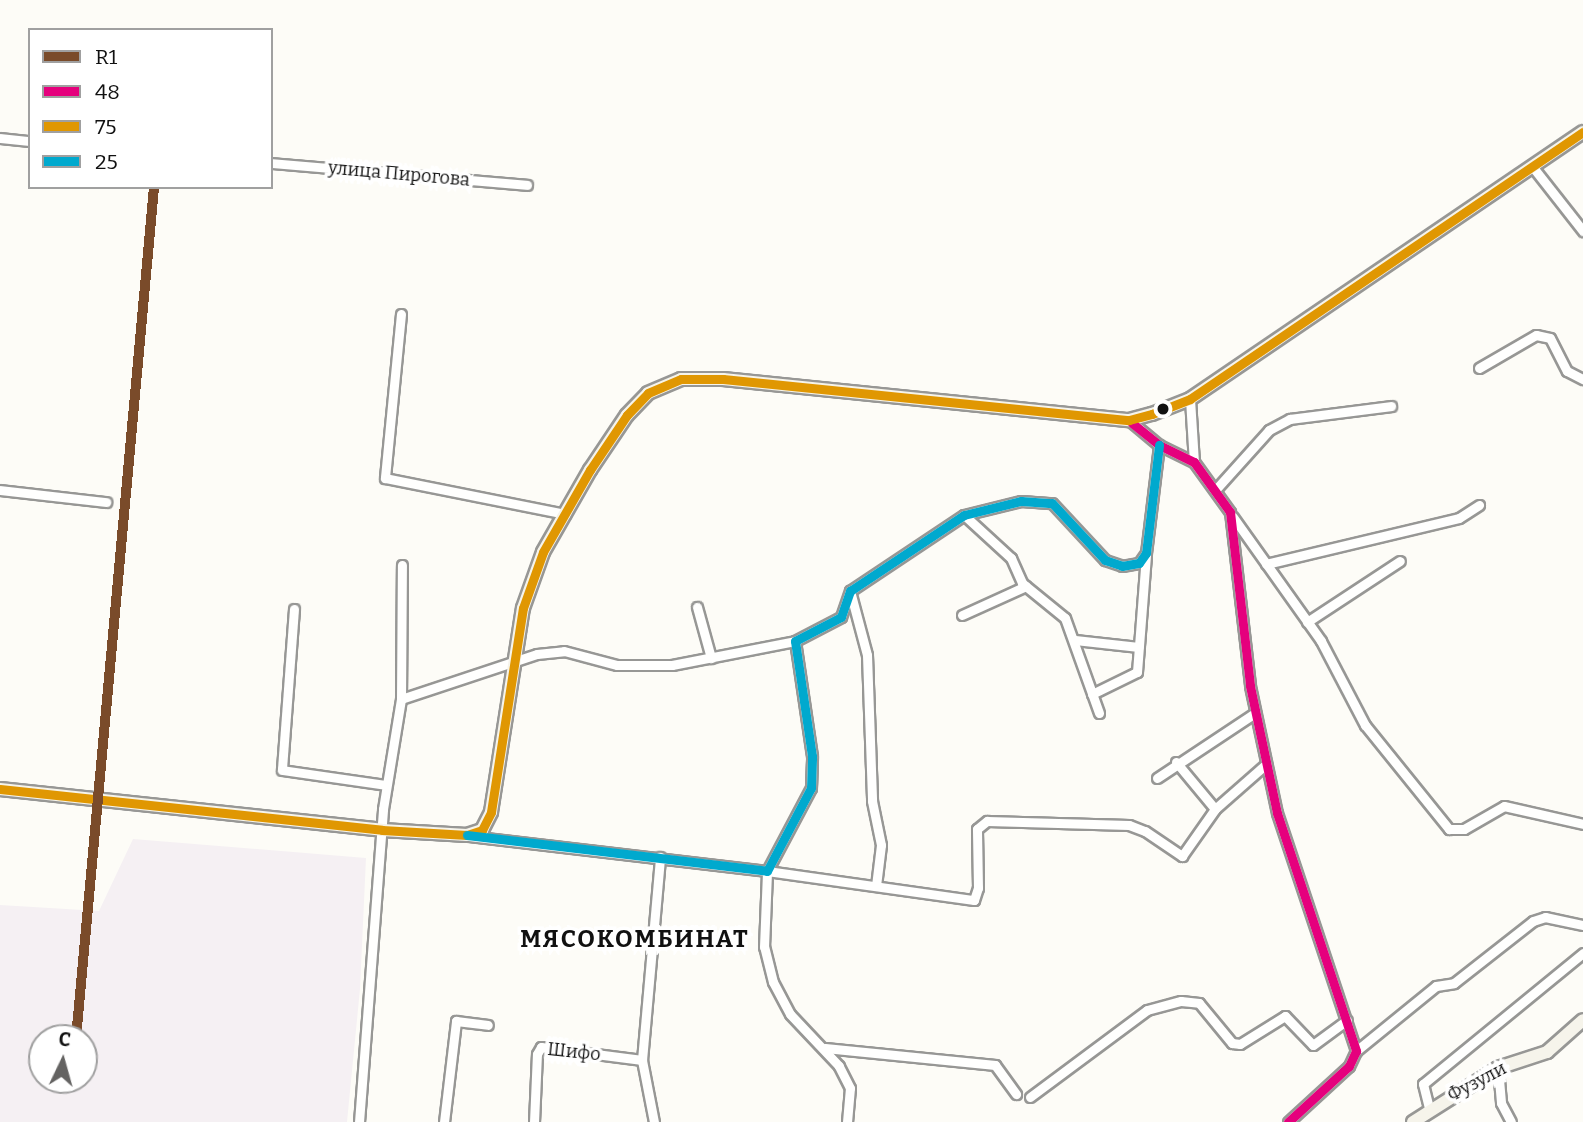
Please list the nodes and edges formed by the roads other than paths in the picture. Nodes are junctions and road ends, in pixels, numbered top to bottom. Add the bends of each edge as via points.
1 (1583, 132) edge
2 (0, 138) edge
3 (28, 141) edge
4 (273, 163) edge
5 (1532, 166) junction
6 (527, 185) dead end
7 (1583, 231) edge
8 (401, 314) dead end
9 (1479, 368) dead end
10 (1583, 379) edge
11 (1190, 399) junction
12 (1391, 406) dead end
13 (1129, 420) junction
14 (1159, 445) junction
15 (1194, 462) junction
16 (1217, 488) junction
17 (0, 490) edge
18 (106, 502) dead end
19 (1479, 505) dead end
20 (1230, 512) junction
21 (565, 514) junction
22 (964, 515) junction
23 (1146, 553) junction
24 (1400, 561) dead end
25 (1266, 564) junction
26 (402, 565) dead end
27 (1026, 586) junction
28 (850, 591) junction
29 (697, 607) dead end
30 (294, 608) dead end
31 (962, 615) dead end
32 (1307, 622) junction
33 (1076, 640) junction
34 (795, 641) junction
35 (1139, 647) junction
36 (712, 658) junction
37 (516, 660) junction
38 (1092, 694) junction
39 (401, 699) junction
40 (1099, 713) dead end
41 (1255, 713) junction
42 (1176, 762) junction
43 (1266, 764) junction
44 (1157, 778) dead end
45 (386, 785) junction
46 (0, 789) edge
47 (1215, 809) junction
48 (1583, 824) edge
49 (382, 830) junction
50 (467, 835) junction
51 (660, 857) junction
52 (767, 871) junction
53 (876, 886) junction
54 (1583, 925) edge
55 (1583, 953) edge
56 (1347, 1020) junction
57 (1583, 1020) edge
58 (488, 1025) dead end
59 (825, 1048) junction
60 (1356, 1051) junction
61 (642, 1060) junction
62 (1498, 1068) junction
63 (1016, 1094) dead end
64 (1030, 1097) dead end
65 (1429, 1108) junction
66 (359, 1122) edge
67 (444, 1122) edge
68 (534, 1122) edge
69 (654, 1122) edge
70 (847, 1122) edge
71 (1288, 1122) edge
72 (1413, 1122) edge
73 (1511, 1122) edge

1 - 5 street
2 - 3 street
4 - 6 street, улица Пирогова
5 - 7 street
5 - 11 street
8 - 21 street via 386,478
9 - 10 street via 1536,335 1550,338 1567,371
11 - 13 street
11 - 15 street
12 - 16 street via 1290,419 1269,429
13 - 14 street
13 - 21 street via 681,379 648,393 626,415
14 - 15 street
14 - 23 street
15 - 16 street
16 - 20 street
17 - 18 street
19 - 25 street via 1459,518
20 - 25 street
20 - 41 street
21 - 37 street via 544,552 523,608
22 - 23 street via 1021,501 1052,503 1105,560 1122,566 1139,563
22 - 27 street via 1012,558
22 - 28 street
23 - 35 street
24 - 32 street
25 - 32 street
26 - 39 street
27 - 31 street
27 - 33 street via 1059,611
28 - 34 street via 841,617
28 - 53 street via 867,655 872,801 881,845
29 - 36 street
30 - 45 street via 282,770
32 - 48 street via 1365,724 1448,829 1464,829 1504,806
33 - 35 street
33 - 38 street
34 - 36 street
34 - 52 street via 812,756 811,788
35 - 38 street via 1134,677
36 - 37 street via 673,665 617,664 564,651
37 - 39 street
37 - 50 street via 491,812 482,830
38 - 40 street
39 - 45 street
41 - 42 street
41 - 43 street
42 - 44 street
42 - 47 street
43 - 47 street
43 - 56 street via 1304,903
45 - 49 street
46 - 49 street
47 - 53 street via 1182,856 1129,825 987,821 977,829 974,900
49 - 50 street
49 - 66 street
50 - 51 street
51 - 52 street
51 - 61 street
52 - 53 street
52 - 59 street via 764,947 773,982 790,1014
54 - 60 street via 1545,918 1533,921 1454,983 1436,986
55 - 65 street via 1423,1084
56 - 60 street
56 - 64 street via 1313,1045 1285,1016 1240,1044 1232,1043 1199,1003 1181,1001 1147,1010
57 - 62 street, Фузули via 1547,1052
58 - 67 street via 456,1021
59 - 63 street via 995,1065
59 - 70 street via 850,1088
60 - 71 street via 1349,1066
61 - 68 street, Шифо via 541,1047
61 - 69 street
62 - 65 street, Фузули
62 - 73 street via 1501,1103
65 - 72 street, Фузули

